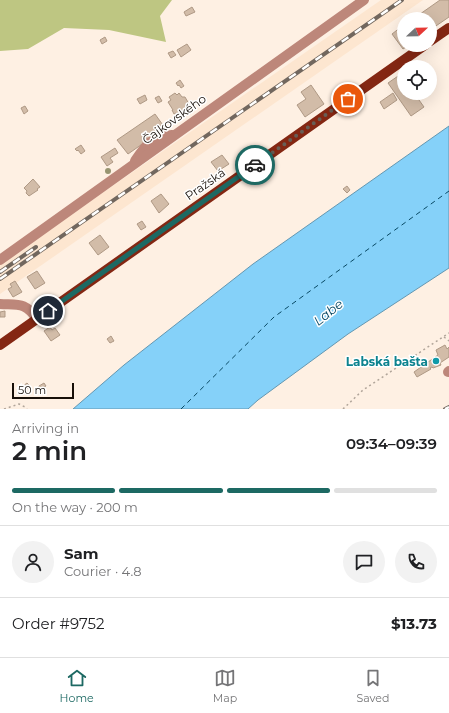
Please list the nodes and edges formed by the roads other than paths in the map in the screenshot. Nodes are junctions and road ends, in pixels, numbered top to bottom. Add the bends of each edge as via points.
1 (364, 0) edge
2 (449, 28) edge
3 (437, 36) edge
4 (415, 52) edge
5 (0, 260) edge
6 (0, 304) edge
7 (37, 319) junction
8 (0, 345) edge

1 - 5 street, Čajkovského
2 - 3 main road
4 - 7 main road, Pražská
6 - 7 street via 24,306 31,310
7 - 8 main road, Pražská

